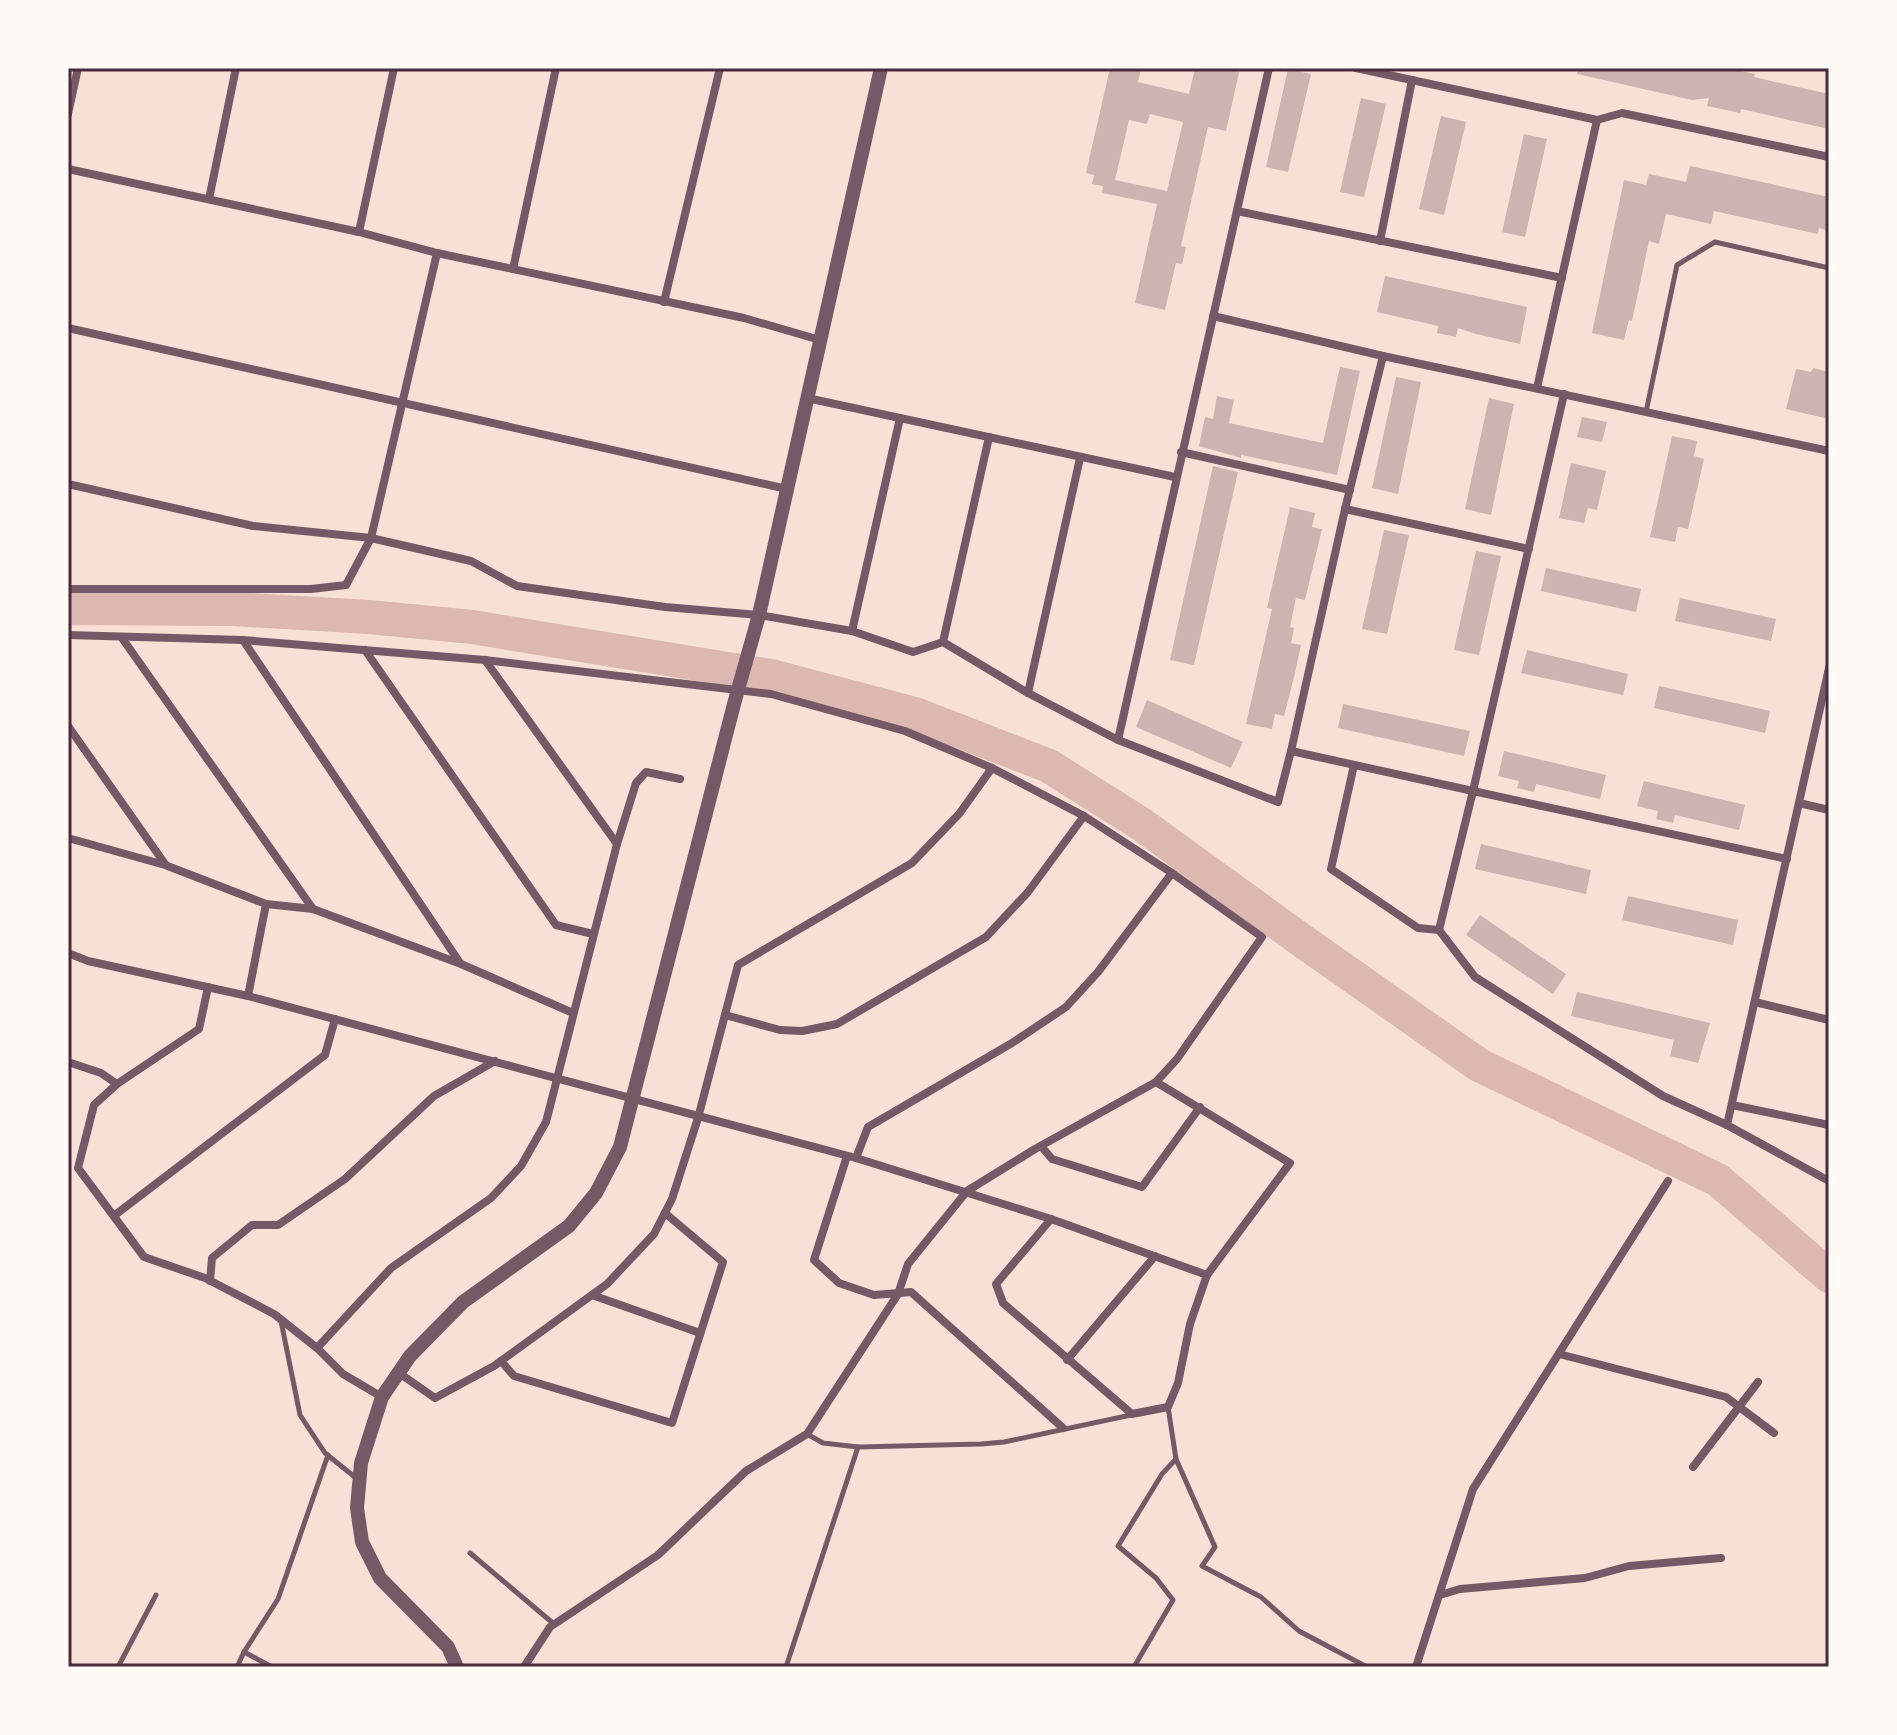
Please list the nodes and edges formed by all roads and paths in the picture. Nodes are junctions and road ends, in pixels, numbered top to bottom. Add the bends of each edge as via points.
1 (78, 68) edge
2 (236, 68) edge
3 (394, 68) edge
4 (556, 68) edge
5 (720, 68) edge
6 (881, 68) edge
7 (1269, 68) edge
8 (1356, 68) edge
9 (1412, 80) junction
10 (68, 114) edge
11 (1597, 120) junction
12 (1829, 157) edge
13 (68, 169) edge
14 (209, 199) junction
15 (1237, 211) junction
16 (359, 232) junction
17 (1380, 241) junction
18 (437, 253) junction
19 (1829, 268) edge
20 (513, 269) junction
21 (1562, 278) junction
22 (664, 302) junction
23 (1213, 316) junction
24 (68, 328) edge
25 (820, 340) junction
26 (1383, 356) junction
27 (1537, 388) junction
28 (1564, 394) junction
29 (807, 398) junction
30 (401, 402) junction
31 (1646, 412) junction
32 (900, 418) junction
33 (989, 437) junction
34 (1829, 451) edge
35 (1181, 452) junction
36 (1080, 458) junction
37 (1175, 477) junction
38 (68, 484) edge
39 (787, 489) junction
40 (1350, 490) junction
41 (1345, 509) junction
42 (371, 538) junction
43 (1529, 549) junction
44 (68, 589) edge
45 (759, 615) junction
46 (852, 631) junction
47 (68, 635) edge
48 (122, 638) junction
49 (243, 640) junction
50 (943, 642) junction
51 (365, 650) junction
52 (485, 660) junction
53 (1829, 668) edge
54 (1028, 693) junction
55 (68, 726) edge
56 (1118, 740) junction
57 (1291, 751) junction
58 (1354, 765) junction
59 (992, 768) junction
60 (680, 779) dead end
61 (1473, 791) junction
62 (1799, 803) junction
63 (1829, 810) edge
64 (1084, 816) junction
65 (68, 838) edge
66 (617, 844) junction
67 (1787, 859) junction
68 (165, 865) junction
69 (1172, 873) junction
70 (266, 904) junction
71 (313, 909) junction
72 (1439, 930) junction
73 (593, 934) junction
74 (68, 953) edge
75 (461, 964) junction
76 (208, 987) junction
77 (248, 996) junction
78 (1755, 1002) junction
79 (573, 1013) junction
80 (725, 1015) junction
81 (335, 1019) junction
82 (1829, 1020) edge
83 (495, 1061) junction
84 (68, 1062) edge
85 (558, 1078) junction
86 (1156, 1082) junction
87 (117, 1084) junction
88 (631, 1097) junction
89 (1732, 1105) junction
90 (1200, 1107) junction
91 (698, 1118) junction
92 (1727, 1125) junction
93 (1829, 1125) edge
94 (1041, 1146) junction
95 (851, 1157) junction
96 (1668, 1181) dead end
97 (1829, 1181) edge
98 (967, 1191) junction
99 (665, 1213) junction
100 (115, 1215) junction
101 (1051, 1219) junction
102 (1155, 1256) junction
103 (1207, 1275) junction
104 (210, 1281) junction
105 (898, 1294) junction
106 (592, 1295) junction
107 (281, 1319) junction
108 (700, 1333) junction
109 (317, 1348) junction
110 (1559, 1354) junction
111 (1067, 1360) junction
112 (501, 1361) junction
113 (399, 1373) junction
114 (1758, 1382) dead end
115 (382, 1397) junction
116 (1168, 1407) junction
117 (1739, 1407) junction
118 (1132, 1414) junction
119 (1063, 1428) junction
120 (1774, 1433) dead end
121 (807, 1434) junction
122 (858, 1447) junction
123 (328, 1455) junction
124 (1176, 1459) junction
125 (1693, 1467) dead end
126 (360, 1482) junction
127 (470, 1553) dead end
128 (1721, 1558) dead end
129 (156, 1595) dead end
130 (1440, 1595) junction
131 (554, 1624) junction
132 (244, 1652) junction
133 (118, 1667) edge
134 (237, 1667) edge
135 (272, 1667) edge
136 (457, 1667) edge
137 (524, 1667) edge
138 (786, 1667) edge
139 (1134, 1667) edge
140 (1367, 1667) edge
141 (1416, 1667) edge

1 - 10 street
2 - 14 street
3 - 16 street
4 - 20 street
5 - 22 street
6 - 25 street
7 - 15 street
8 - 9 street
9 - 11 street
9 - 17 street
11 - 12 street via 1622,113
11 - 21 street
13 - 14 street
14 - 16 street
15 - 17 street
15 - 23 street
16 - 18 street
17 - 21 street
18 - 20 street
18 - 30 street
19 - 31 lane via 1715,242 1677,265
20 - 22 street
21 - 27 street
22 - 25 street
23 - 26 street
23 - 35 street
24 - 30 street
25 - 29 street
26 - 27 street
26 - 40 street
27 - 28 street
28 - 31 street
28 - 43 street
29 - 32 street
29 - 39 street
30 - 39 street
30 - 42 street
31 - 34 street
32 - 33 street
32 - 46 street
33 - 36 street
33 - 50 street
35 - 37 street
35 - 40 street
36 - 37 street
36 - 54 street
37 - 56 street
38 - 42 street via 253,526
39 - 45 street
40 - 41 street
41 - 43 street
41 - 57 street
42 - 44 street via 346,585
42 - 45 street via 471,561 517,586
43 - 61 street
45 - 46 street
45 - 88 street
46 - 50 street via 913,652
47 - 48 street
48 - 49 street
48 - 71 street
49 - 51 street
49 - 75 street
50 - 54 street
51 - 52 street
51 - 73 street via 556,925
52 - 59 street via 771,694 905,731
52 - 66 street
53 - 62 street
54 - 56 street
55 - 68 street
56 - 57 street via 1278,802
57 - 58 street
58 - 61 street
58 - 72 street via 1331,869 1418,928
59 - 64 street
59 - 80 street via 959,814 912,863 738,965
60 - 66 street via 646,772 636,783
61 - 67 street
61 - 72 street
62 - 63 street
62 - 67 street
64 - 69 street
64 - 80 street via 1028,892 986,937 837,1024 780,1030
65 - 68 street
66 - 73 street
67 - 78 street
68 - 70 street
69 - 86 street via 1262,937
69 - 95 street via 1066,1007 868,1127
70 - 71 street
70 - 77 street
71 - 75 street
72 - 92 street via 1475,977 1663,1096
73 - 79 street
74 - 76 street
75 - 79 street
76 - 77 street
76 - 87 street via 199,1029
77 - 81 street
78 - 82 street
78 - 89 street
79 - 85 street
80 - 91 street
81 - 83 street
81 - 100 street via 325,1055
83 - 85 street
83 - 104 street via 434,1096 345,1179 278,1225 252,1225 212,1258
84 - 87 street
85 - 88 street
85 - 109 street via 546,1122 521,1166 491,1198 391,1268
86 - 90 street
86 - 94 street
87 - 100 street via 94,1105 78,1168
88 - 91 street
88 - 113 street via 620,1147 596,1193 569,1226 463,1302
89 - 92 street
89 - 93 street
90 - 94 street via 1142,1187 1052,1159
90 - 103 street via 1290,1163
91 - 95 street
91 - 99 street
92 - 97 street
94 - 98 street
95 - 98 street
95 - 105 street via 814,1260 839,1283 874,1295
96 - 110 street
98 - 101 street
98 - 105 street via 908,1264
99 - 106 street via 654,1234
99 - 108 street via 723,1262
100 - 104 street via 144,1257
101 - 102 street
101 - 111 street via 996,1284 1003,1303
102 - 103 street
102 - 111 street
103 - 116 street
104 - 107 street
105 - 119 street via 911,1292
105 - 121 street
106 - 108 street
106 - 112 street
107 - 109 street
107 - 123 lane via 300,1415
108 - 112 street via 672,1423 514,1376
109 - 115 street via 343,1374
110 - 117 street via 1726,1397
110 - 130 street via 1473,1489
111 - 118 street
112 - 113 street via 435,1398
113 - 115 street
114 - 117 street
115 - 126 street
116 - 118 street
116 - 124 lane
117 - 120 street
117 - 125 street
118 - 119 lane
119 - 122 lane via 1004,1442
121 - 122 lane via 823,1443
121 - 131 street via 746,1471 658,1555
122 - 138 lane
123 - 126 lane
123 - 132 lane via 278,1599
124 - 139 lane via 1118,1546 1173,1600
124 - 140 lane via 1215,1547 1202,1566 1261,1597 1299,1631
126 - 136 street via 362,1542 380,1578 448,1647
127 - 131 lane
128 - 130 street via 1629,1566 1585,1578
129 - 133 lane
130 - 141 street
131 - 137 street
132 - 134 lane
132 - 135 lane

